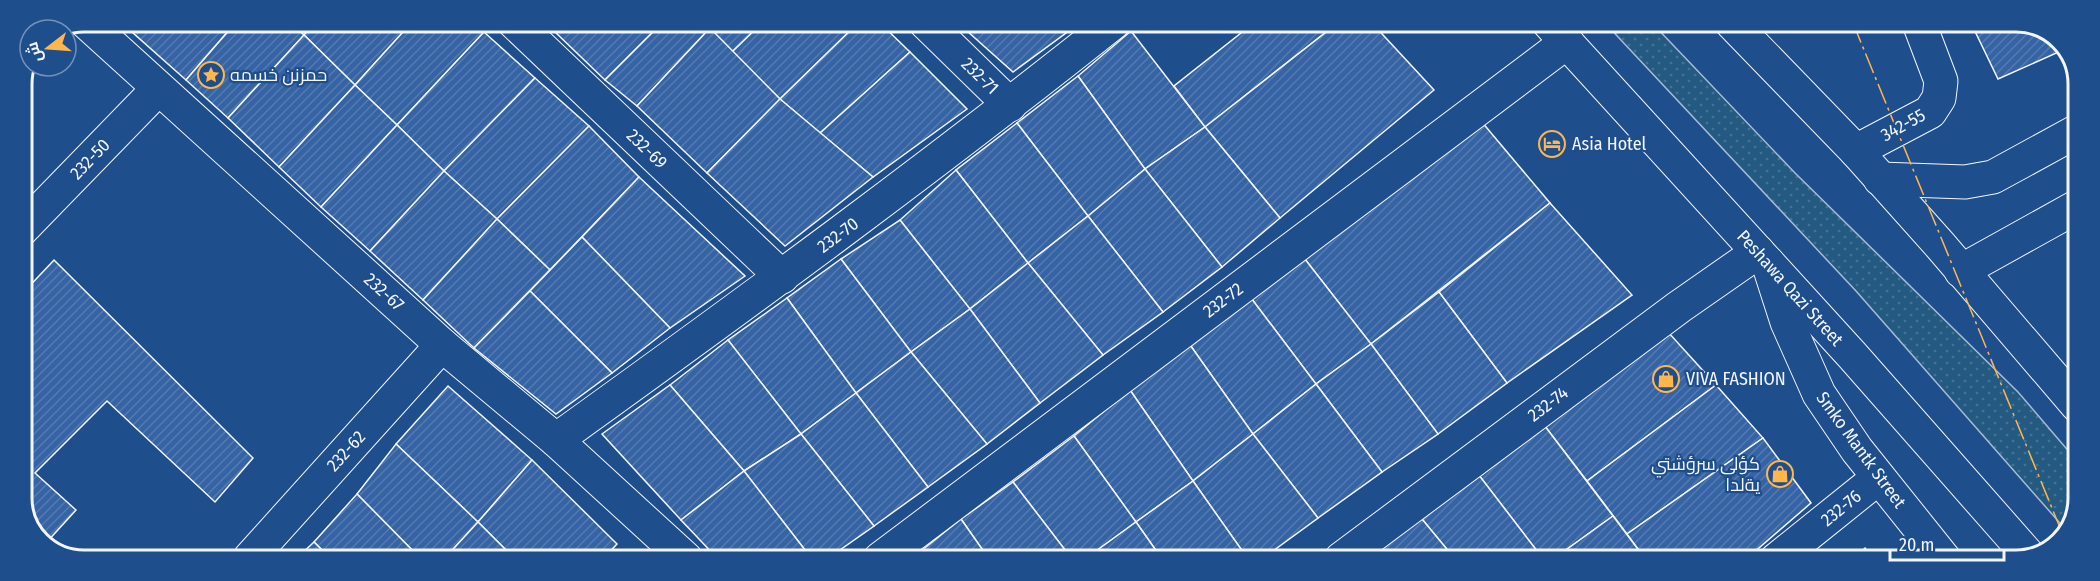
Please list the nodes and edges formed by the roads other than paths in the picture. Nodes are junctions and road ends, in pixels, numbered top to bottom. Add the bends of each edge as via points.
1 (97, 32) edge
2 (525, 32) edge
3 (935, 32) edge
4 (1101, 32) edge
5 (1558, 32) edge
6 (1741, 32) edge
7 (1922, 32) edge
8 (158, 89) junction
9 (1010, 105) junction
10 (2068, 136) edge
11 (1856, 151) junction
12 (1880, 179) junction
13 (2068, 212) edge
14 (32, 219) edge
15 (1763, 257) junction
16 (1961, 271) junction
17 (782, 277) junction
18 (442, 345) junction
19 (2068, 394) edge
20 (556, 440) junction
21 (1878, 478) junction
22 (258, 549) edge
23 (669, 549) edge
24 (893, 549) edge
25 (1354, 549) edge
26 (1790, 549) edge
27 (1935, 549) edge
28 (2023, 549) edge

1 - 8 main road, 232-67
2 - 17 main road, 232-69
3 - 9 main road, 232-71
4 - 9 main road, 232-70
5 - 15 main road, Peshawa Qazi Street
5 - 24 main road, 232-72
6 - 11 main road
7 - 11 main road, 342-55 via 1941,81 1939,98 1930,112
8 - 14 main road, 232-50
8 - 18 main road, 232-67
9 - 17 main road, 232-70
10 - 12 main road via 1993,177 1965,182
11 - 12 main road
12 - 16 main road
13 - 16 main road
15 - 21 main road, Smko Mantk Street via 1819,394
15 - 25 main road, 232-74 via 1679,307
15 - 28 main road, Peshawa Qazi Street
16 - 19 main road
17 - 20 main road, 232-70
18 - 20 main road, 232-67
18 - 22 main road, 232-62
20 - 23 main road, 232-67
21 - 26 main road, 232-76
21 - 27 main road, Smko Mantk Street

